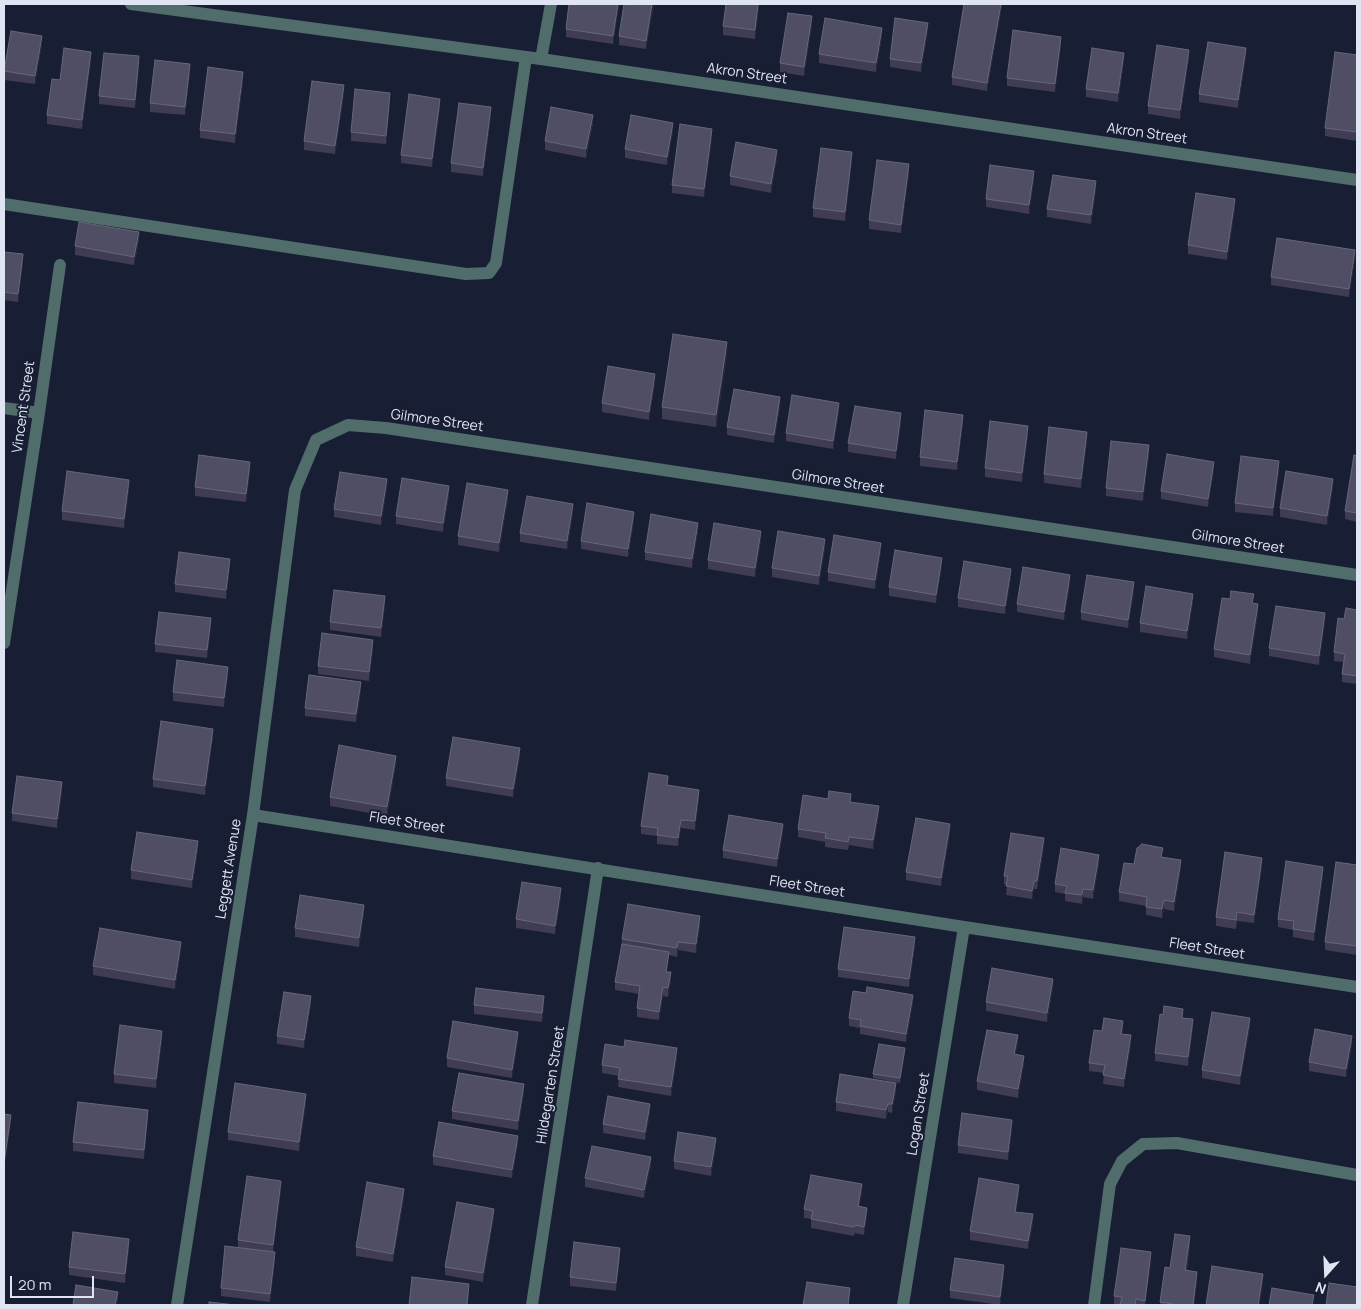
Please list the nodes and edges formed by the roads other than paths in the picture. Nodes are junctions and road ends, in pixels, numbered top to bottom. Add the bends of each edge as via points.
1 (131, 4) edge
2 (551, 4) edge
3 (526, 57) junction
4 (542, 59) junction
5 (1357, 180) edge
6 (4, 204) edge
7 (60, 265) dead end
8 (4, 408) edge
9 (39, 413) junction
10 (316, 440) joint
11 (1357, 576) edge
12 (4, 643) edge
13 (253, 815) junction
14 (598, 868) junction
15 (964, 927) junction
16 (1357, 987) edge
17 (1357, 1175) edge
18 (177, 1305) edge
19 (532, 1305) edge
20 (903, 1305) edge
21 (1094, 1305) edge

1 - 3 street, Akron Street
2 - 4 street
3 - 4 street, Akron Street
3 - 6 street via 496,263 488,273 466,274
4 - 5 street, Akron Street
7 - 9 street, Vincent Street
8 - 9 street
9 - 12 street, Vincent Street
10 - 11 street, Gilmore Street via 348,425 386,428
10 - 13 street, Leggett Avenue via 295,490
13 - 14 street, Fleet Street
13 - 18 street, Leggett Avenue
14 - 15 street, Fleet Street
14 - 19 street, Hildegarten Street
15 - 16 street, Fleet Street
15 - 20 street, Logan Street
17 - 21 street via 1177,1142 1143,1144 1122,1161 1110,1184

